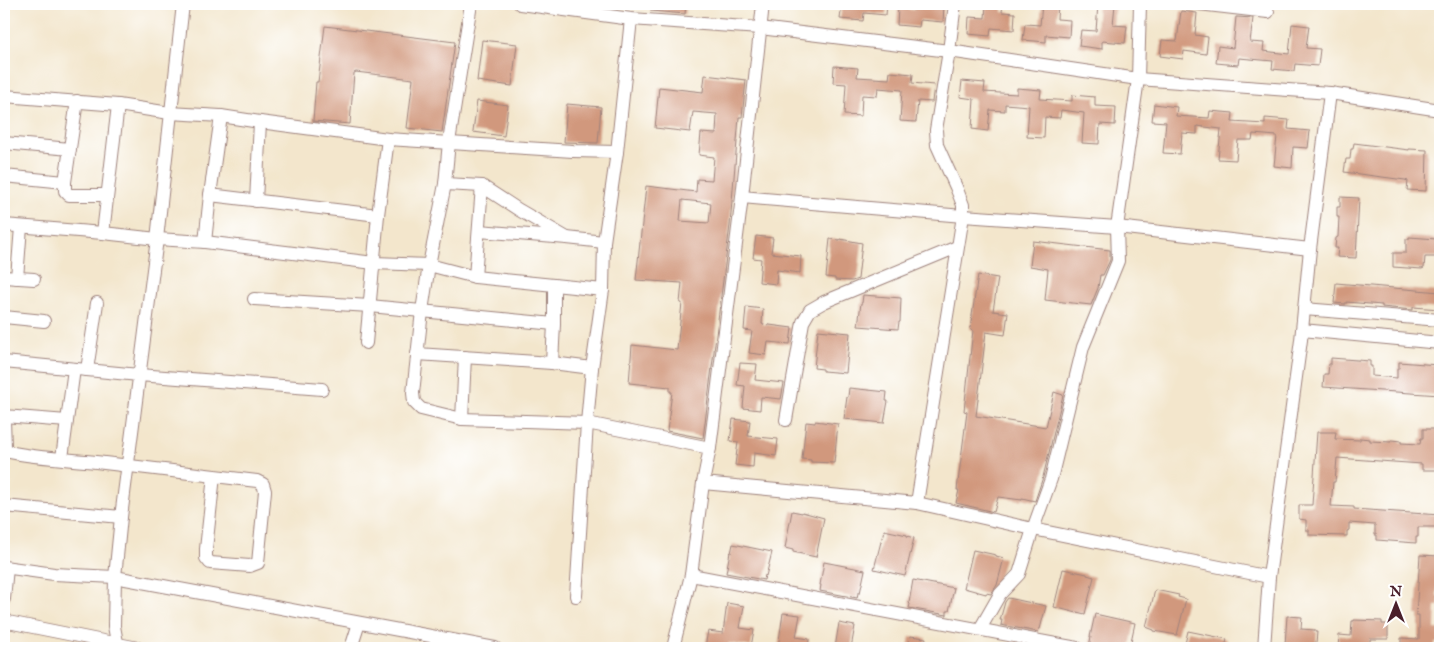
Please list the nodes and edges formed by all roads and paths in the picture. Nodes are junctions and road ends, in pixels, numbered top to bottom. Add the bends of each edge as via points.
1 (183, 4) edge
2 (470, 4) edge
3 (520, 4) edge
4 (763, 4) edge
5 (955, 4) edge
6 (1140, 4) edge
7 (1199, 4) edge
8 (1228, 6) edge
9 (1268, 12) dead end
10 (631, 19) junction
11 (760, 28) junction
12 (949, 52) junction
13 (1138, 79) junction
14 (1330, 93) junction
15 (4, 96) edge
16 (77, 102) junction
17 (118, 105) junction
18 (1440, 110) edge
19 (170, 113) junction
20 (221, 116) junction
21 (260, 122) junction
22 (388, 139) junction
23 (449, 142) junction
24 (4, 143) edge
25 (70, 149) junction
26 (617, 152) junction
27 (4, 176) edge
28 (65, 182) junction
29 (445, 184) junction
30 (482, 186) junction
31 (107, 195) junction
32 (210, 195) junction
33 (742, 197) junction
34 (256, 201) junction
35 (378, 215) junction
36 (963, 216) junction
37 (4, 225) edge
38 (1117, 226) junction
39 (21, 227) junction
40 (479, 231) junction
41 (103, 233) junction
42 (567, 238) junction
43 (157, 239) junction
44 (205, 242) junction
45 (604, 242) junction
46 (957, 247) junction
47 (1310, 249) junction
48 (374, 263) junction
49 (429, 265) junction
50 (4, 276) edge
51 (475, 277) junction
52 (17, 278) junction
53 (34, 279) dead end
54 (554, 285) junction
55 (603, 290) junction
56 (254, 299) dead end
57 (97, 303) dead end
58 (370, 306) junction
59 (1304, 309) junction
60 (422, 311) junction
61 (4, 317) edge
62 (1440, 320) edge
63 (44, 321) dead end
64 (554, 324) junction
65 (1302, 330) junction
66 (366, 344) dead end
67 (1440, 344) edge
68 (417, 354) junction
69 (465, 357) junction
70 (4, 362) edge
71 (552, 363) junction
72 (592, 368) junction
73 (74, 369) junction
74 (87, 370) junction
75 (139, 375) junction
76 (322, 389) dead end
77 (4, 418) edge
78 (462, 419) junction
79 (786, 420) dead end
80 (67, 421) junction
81 (587, 423) junction
82 (710, 448) junction
83 (62, 458) junction
84 (128, 466) junction
85 (214, 476) junction
86 (704, 483) junction
87 (917, 503) junction
88 (4, 506) edge
89 (121, 517) junction
90 (1033, 529) junction
91 (5, 567) edge
92 (691, 575) junction
93 (115, 577) junction
94 (1269, 577) junction
95 (576, 596) dead end
96 (4, 599) edge
97 (4, 617) edge
98 (359, 623) junction
99 (980, 629) junction
100 (459, 645) edge
101 (118, 647) edge
102 (138, 648) edge
103 (351, 648) edge
104 (495, 648) edge
105 (673, 648) edge
106 (1077, 648) edge
107 (1264, 648) edge

1 - 19 street
2 - 23 street
3 - 10 street
4 - 11 street
5 - 12 street
6 - 13 street
7 - 8 street
8 - 9 street
10 - 11 street
10 - 26 street
11 - 12 street
11 - 33 street
12 - 13 street
12 - 36 street via 936,130 937,145 963,205
13 - 14 street
13 - 38 street
14 - 18 street
14 - 47 street
15 - 16 street
16 - 17 street
16 - 25 street
17 - 19 street
17 - 31 street
19 - 20 street
19 - 43 street
20 - 21 street
20 - 32 street
21 - 22 street
21 - 34 street
22 - 23 street
22 - 35 street
23 - 26 street
23 - 29 street
24 - 25 street
25 - 28 street
26 - 45 street
27 - 28 street
28 - 31 street via 65,191 69,195
29 - 30 street
29 - 49 street
30 - 40 street
30 - 42 street
31 - 41 street
32 - 34 street
32 - 44 street
33 - 36 street
33 - 82 street
34 - 35 street
35 - 48 street
36 - 38 street
36 - 46 street
37 - 39 street
38 - 47 street
38 - 90 street via 1118,261 1083,347 1051,479
39 - 41 street
39 - 52 street
40 - 42 street
40 - 51 street
41 - 43 street
42 - 45 street
43 - 44 street
43 - 75 street
44 - 48 street
45 - 55 street
46 - 79 street via 810,310 804,322
46 - 87 street
47 - 59 street
48 - 49 street
48 - 58 street
49 - 51 street
49 - 60 street
50 - 52 street
51 - 54 street
52 - 53 street
54 - 55 street
54 - 64 street
55 - 72 street
56 - 58 street
57 - 74 street
58 - 60 street
58 - 66 street
59 - 62 street
59 - 65 street
60 - 64 street
60 - 68 street
61 - 63 street
64 - 71 street
65 - 67 street
65 - 94 street
68 - 69 street
68 - 78 street via 414,402 421,409
69 - 71 street
69 - 78 street
70 - 73 street
71 - 72 street
72 - 81 street
73 - 74 street
73 - 80 street
74 - 75 street
75 - 76 street
75 - 84 street
77 - 80 street
77 - 83 street via 5,447 9,452
78 - 81 street
80 - 83 street
81 - 82 street
81 - 95 street
82 - 86 street
83 - 84 street
84 - 85 street
84 - 89 street
85 - 85 street via 263,484 258,563 250,566 210,563 206,558
86 - 87 street
86 - 92 street
87 - 90 street
88 - 89 street
89 - 93 street
90 - 94 street
90 - 99 street via 1019,574 1000,594
91 - 93 street via 54,574
91 - 96 street
92 - 99 street
92 - 105 street
93 - 98 street
93 - 101 street via 114,626
94 - 107 street
97 - 101 street via 8,622
98 - 100 street
98 - 103 street
99 - 106 street
100 - 104 street
101 - 102 street

